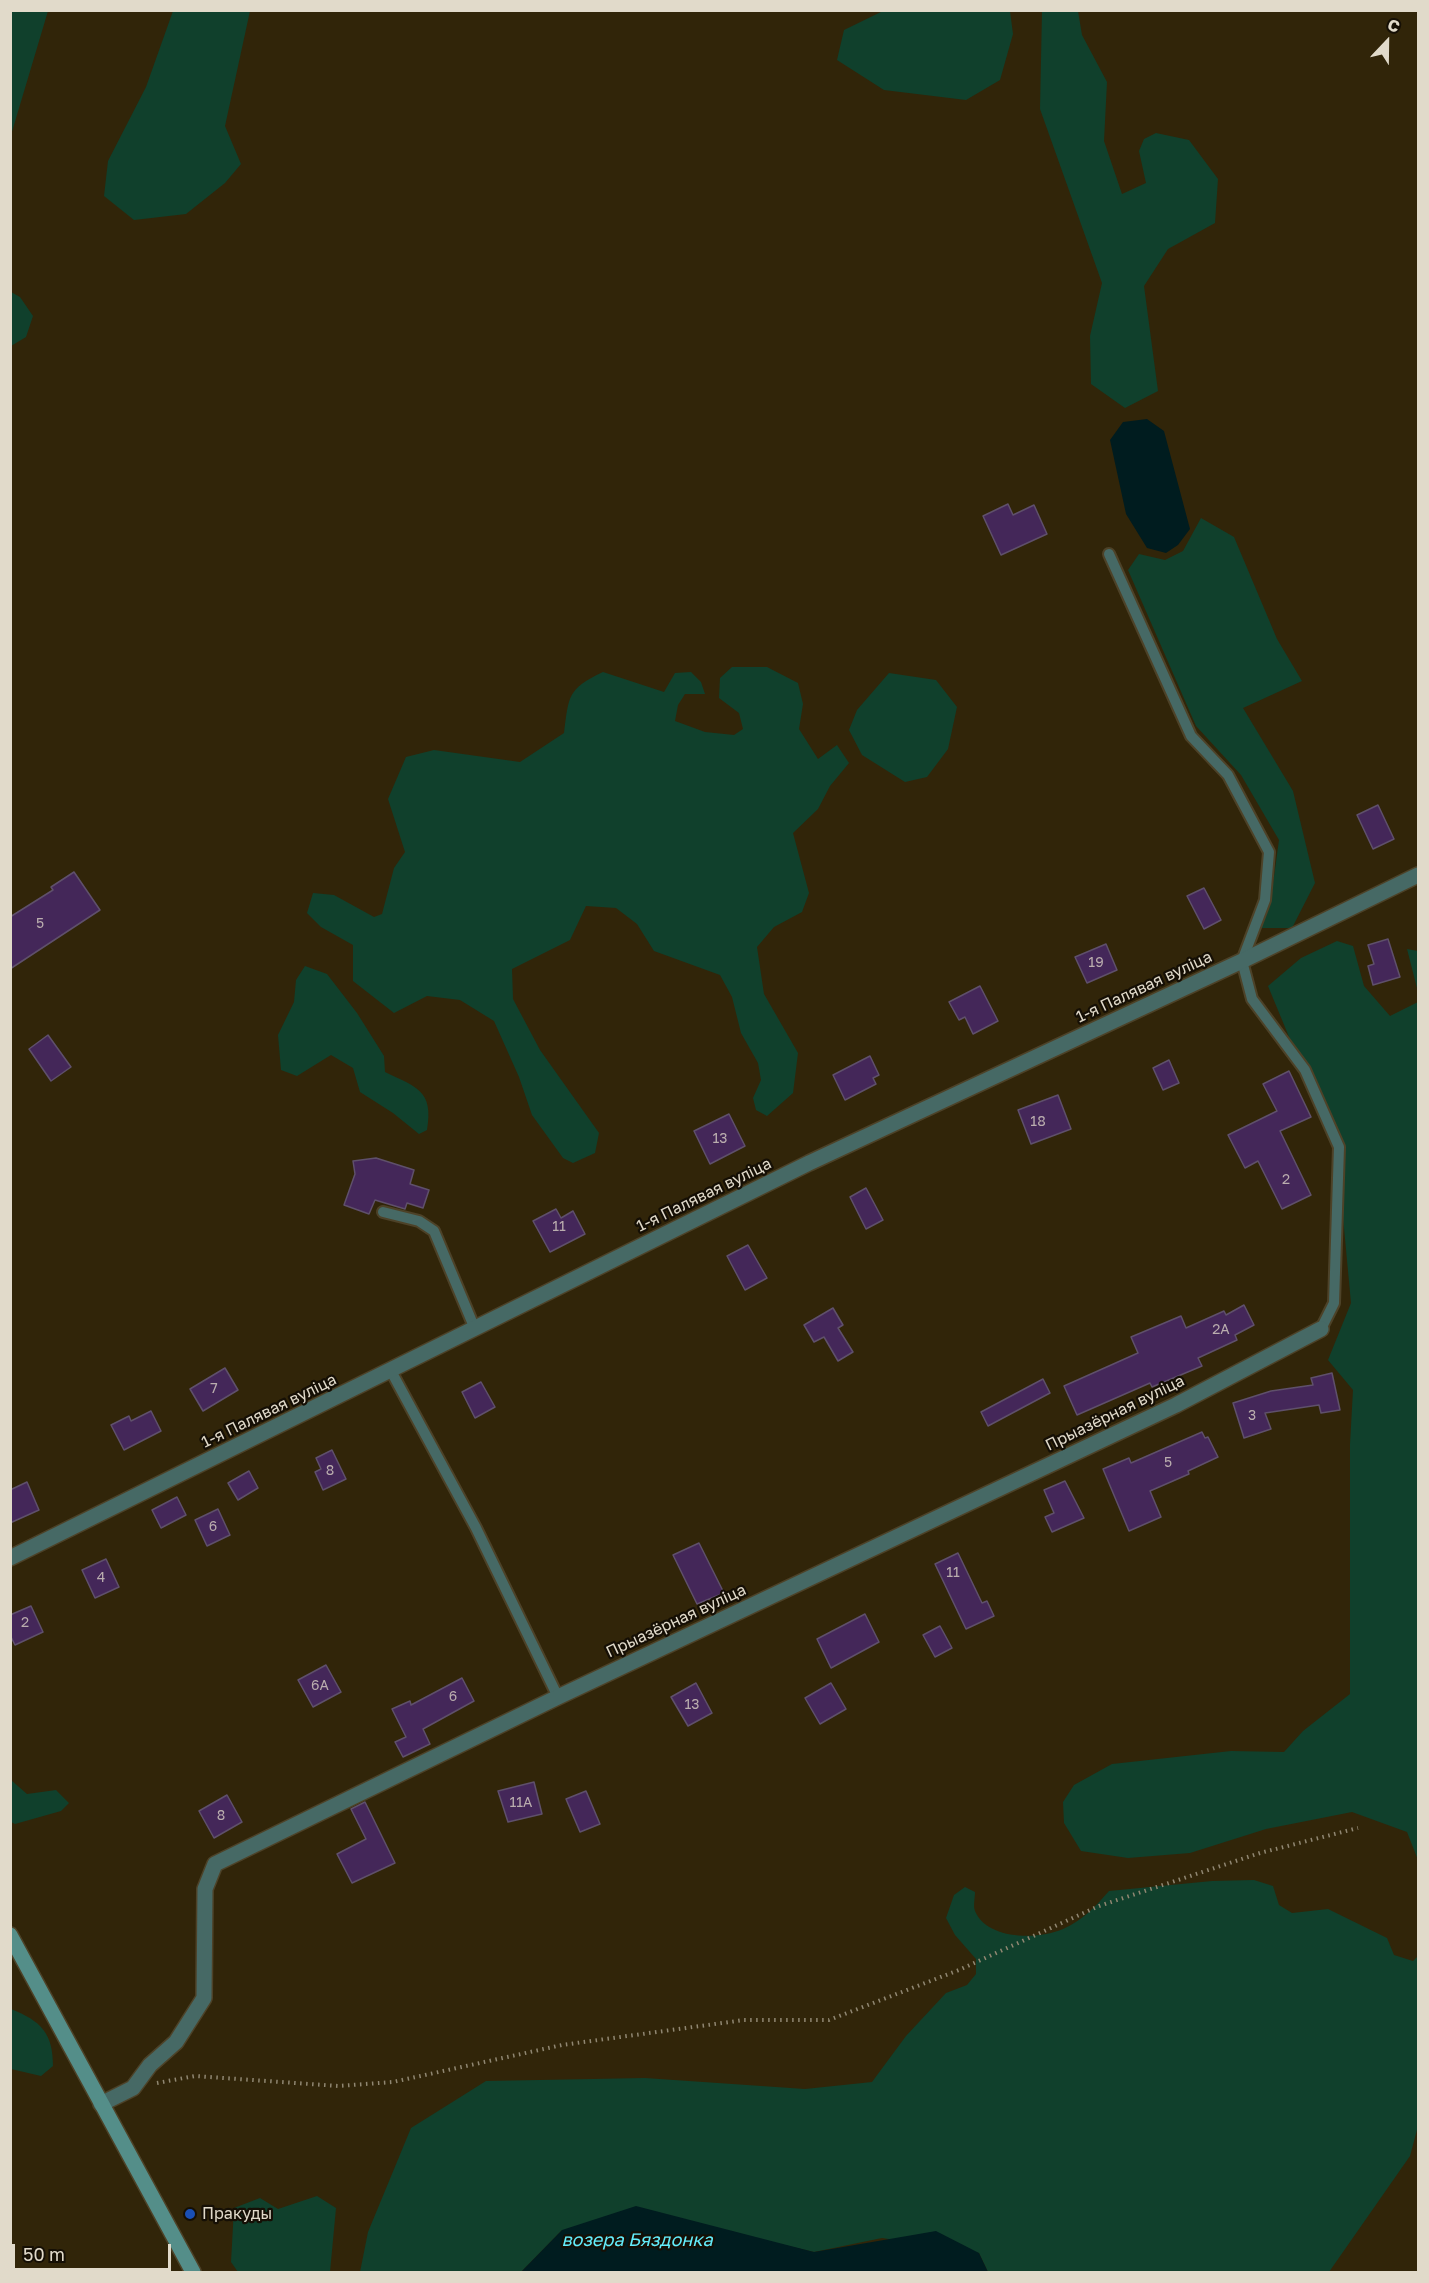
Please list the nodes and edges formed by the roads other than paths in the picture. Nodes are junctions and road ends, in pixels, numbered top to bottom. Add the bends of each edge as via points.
1 (1109, 554) dead end
2 (1419, 874) edge
3 (1242, 961) junction
4 (383, 1212) dead end
5 (476, 1329) junction
6 (1321, 1329) joint
7 (391, 1371) junction
8 (10, 1558) edge
9 (558, 1697) junction
10 (10, 1935) edge
11 (101, 2104) junction
12 (193, 2272) edge

1 - 3 lane via 1191,736 1228,775 1269,852 1265,900
2 - 3 street, 1-я Палявая вуліца
3 - 5 street, 1-я Палявая вуліца via 809,1163
3 - 6 lane via 1252,999 1305,1070 1339,1147 1334,1303
4 - 5 lane via 418,1221 434,1231
5 - 7 street, 1-я Палявая вуліца
6 - 9 street, Прыазёрная вуліца via 1176,1405
7 - 8 street, 1-я Палявая вуліца
7 - 9 lane via 476,1528
9 - 11 street, Прыазёрная вуліца via 214,1864 205,1889 204,1998 176,2042 150,2065 133,2088
10 - 11 main road
11 - 12 main road

